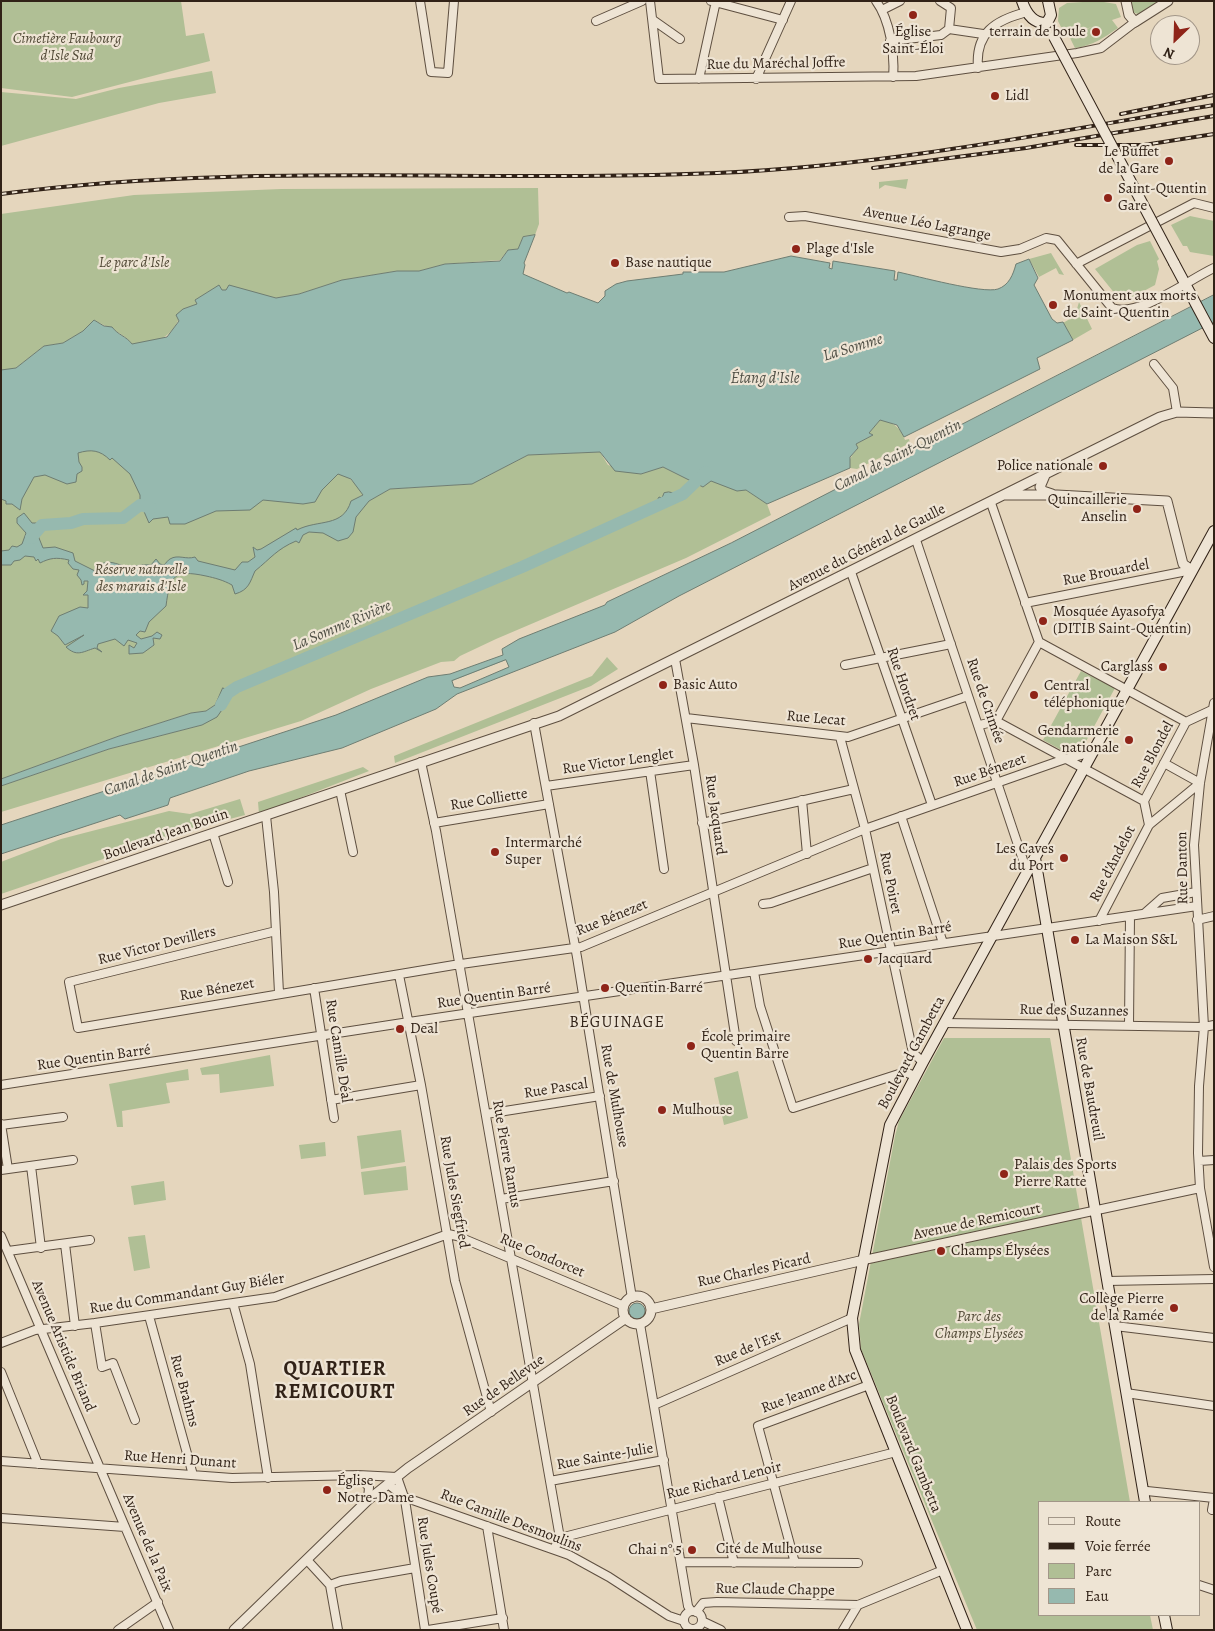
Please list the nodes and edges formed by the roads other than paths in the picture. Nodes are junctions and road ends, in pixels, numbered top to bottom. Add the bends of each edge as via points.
1 (420, 1) edge
2 (454, 1) edge
3 (642, 1) edge
4 (650, 1) edge
5 (791, 1) edge
6 (876, 1) edge
7 (900, 1) edge
8 (940, 1) edge
9 (1022, 1) edge
10 (1048, 1) edge
11 (1126, 1) edge
12 (1168, 1) edge
13 (714, 2) edge
14 (882, 10) junction
15 (1027, 12) junction
16 (654, 20) junction
17 (783, 20) junction
18 (596, 22) dead end
19 (1135, 22) junction
20 (1047, 23) junction
21 (949, 28) junction
22 (984, 34) junction
23 (680, 39) dead end
24 (890, 41) junction
25 (978, 68) junction
26 (894, 77) junction
27 (699, 79) junction
28 (756, 79) junction
29 (1214, 208) edge
30 (790, 217) dead end
31 (1076, 264) junction
32 (1214, 268) edge
33 (1184, 283) junction
34 (1213, 336) edge
35 (1154, 364) dead end
36 (1177, 412) junction
37 (1214, 413) edge
38 (1046, 473) junction
39 (1004, 495) junction
40 (1057, 495) junction
41 (990, 502) junction
42 (1214, 531) edge
43 (916, 540) junction
44 (1210, 547) edge
45 (1192, 570) junction
46 (851, 572) junction
47 (1025, 603) junction
48 (1039, 642) junction
49 (951, 644) junction
50 (880, 658) junction
51 (675, 659) junction
52 (845, 665) dead end
53 (1127, 689) junction
54 (968, 696) junction
55 (1213, 707) edge
56 (686, 718) junction
57 (900, 719) junction
58 (996, 721) junction
59 (1186, 722) junction
60 (534, 723) junction
61 (980, 725) junction
62 (840, 737) junction
63 (1093, 752) junction
64 (1065, 759) junction
65 (421, 762) junction
66 (1164, 763) junction
67 (694, 765) junction
68 (1084, 769) junction
69 (650, 771) junction
70 (998, 783) junction
71 (1200, 783) junction
72 (546, 786) junction
73 (854, 789) junction
74 (340, 790) junction
75 (802, 800) junction
76 (1144, 801) junction
77 (549, 804) junction
78 (932, 805) junction
79 (266, 816) junction
80 (901, 816) junction
81 (434, 823) junction
82 (702, 823) junction
83 (1148, 825) junction
84 (865, 829) junction
85 (213, 834) junction
86 (352, 852) dead end
87 (807, 854) junction
88 (1034, 858) junction
89 (873, 868) junction
90 (664, 869) dead end
91 (1028, 872) junction
92 (228, 882) dead end
93 (1018, 889) junction
94 (713, 892) junction
95 (1196, 892) junction
96 (1040, 893) junction
97 (763, 904) dead end
98 (1, 905) edge
99 (1197, 906) junction
100 (1144, 914) junction
101 (1130, 916) junction
102 (1214, 916) edge
103 (1197, 920) junction
104 (1099, 921) junction
105 (1047, 929) junction
106 (276, 931) junction
107 (992, 936) junction
108 (943, 942) junction
109 (575, 948) junction
110 (891, 952) junction
111 (459, 964) junction
112 (754, 972) junction
113 (399, 974) junction
114 (725, 976) junction
115 (314, 988) junction
116 (279, 993) junction
117 (582, 997) junction
118 (74, 1008) joint
119 (468, 1014) junction
120 (409, 1022) junction
121 (945, 1023) junction
122 (1063, 1025) junction
123 (1214, 1025) edge
124 (1129, 1026) junction
125 (1204, 1027) junction
126 (321, 1037) junction
127 (736, 1041) dead end
128 (923, 1062) junction
129 (915, 1076) junction
130 (1, 1085) edge
131 (421, 1085) junction
132 (600, 1096) junction
133 (331, 1100) junction
134 (486, 1114) junction
135 (63, 1117) dead end
136 (334, 1118) dead end
137 (1, 1124) edge
138 (73, 1160) dead end
139 (1214, 1160) edge
140 (1199, 1161) junction
141 (31, 1166) junction
142 (5, 1170) edge
143 (614, 1181) junction
144 (1200, 1188) junction
145 (500, 1200) junction
146 (1095, 1211) junction
147 (448, 1234) junction
148 (1, 1236) edge
149 (90, 1240) dead end
150 (65, 1244) junction
151 (41, 1248) junction
152 (8, 1251) junction
153 (511, 1258) junction
154 (864, 1260) junction
155 (1214, 1266) edge
156 (1214, 1278) edge
157 (1107, 1281) junction
158 (632, 1298) junction
159 (232, 1303) junction
160 (624, 1306) junction
161 (651, 1309) junction
162 (149, 1316) junction
163 (626, 1318) junction
164 (852, 1318) junction
165 (95, 1323) junction
166 (640, 1324) junction
167 (75, 1326) junction
168 (1115, 1326) junction
169 (41, 1329) junction
170 (1214, 1338) edge
171 (1, 1343) edge
172 (1, 1372) edge
173 (533, 1383) junction
174 (869, 1385) junction
175 (1126, 1393) junction
176 (654, 1405) junction
177 (1214, 1406) edge
178 (490, 1412) junction
179 (135, 1420) dead end
180 (896, 1452) junction
181 (664, 1460) junction
182 (1, 1461) edge
183 (38, 1464) junction
184 (100, 1467) junction
185 (193, 1474) junction
186 (358, 1475) junction
187 (397, 1477) junction
188 (268, 1478) junction
189 (550, 1481) junction
190 (774, 1483) junction
191 (388, 1484) junction
192 (404, 1496) junction
193 (718, 1497) junction
194 (1144, 1498) edge
195 (1214, 1498) edge
196 (368, 1500) junction
197 (673, 1508) junction
198 (1212, 1510) dead end
199 (1, 1518) edge
200 (487, 1526) junction
201 (125, 1527) junction
202 (560, 1538) junction
203 (554, 1550) junction
204 (307, 1560) junction
205 (681, 1562) junction
206 (734, 1563) junction
207 (795, 1563) junction
208 (858, 1563) dead end
209 (415, 1568) junction
210 (943, 1570) junction
211 (330, 1585) junction
212 (1200, 1585) edge
213 (1214, 1590) edge
214 (158, 1602) junction
215 (858, 1605) junction
216 (694, 1612) junction
217 (1164, 1616) edge
218 (502, 1618) junction
219 (702, 1621) junction
220 (686, 1626) edge
221 (696, 1629) edge
222 (118, 1630) edge
223 (169, 1630) edge
224 (234, 1630) edge
225 (338, 1630) edge
226 (426, 1630) edge
227 (504, 1630) edge
228 (720, 1630) edge
229 (843, 1630) edge
230 (966, 1630) edge
231 (1167, 1630) edge

1 - 2 street via 431,72 448,73
3 - 18 street
4 - 16 street
5 - 17 street
6 - 14 street
7 - 14 street
8 - 21 street via 951,8
9 - 15 main road
10 - 20 main road via 1051,15
11 - 19 street via 1129,15
12 - 19 street
13 - 17 street
13 - 27 street
14 - 24 street
15 - 20 main road via 1035,21
15 - 22 street via 990,28
16 - 23 street
16 - 27 street, Rue du Maréchal Joffre via 659,79
17 - 28 street
19 - 25 street, Rue du Maréchal Joffre via 1101,48
20 - 33 main road, bridge
21 - 22 street
21 - 24 street via 941,35
22 - 25 street via 979,44
24 - 26 street
25 - 26 street, Rue du Maréchal Joffre
26 - 28 street, Rue du Maréchal Joffre
27 - 28 street, Rue du Maréchal Joffre
29 - 31 street via 1194,203
30 - 31 street, Avenue Léo Lagrange via 805,216 1001,252 1020,249 1046,238 1057,240
31 - 33 street via 1112,308 1119,311 1134,309
32 - 33 street
33 - 34 main road
35 - 36 street via 1172,388
36 - 37 street, Avenue du Général de Gaulle
36 - 38 street, Avenue du Général de Gaulle via 1160,417
38 - 39 street, Avenue du Général de Gaulle
38 - 40 street via 1040,487
39 - 40 street
39 - 41 street, Avenue du Général de Gaulle
40 - 45 street via 1167,501 1183,564
41 - 43 street, Avenue du Général de Gaulle
41 - 47 street
42 - 44 main road, Boulevard Gambetta
43 - 46 street, Avenue du Général de Gaulle
43 - 49 street, Rue de Crimée
44 - 45 main road, Boulevard Gambetta
45 - 47 street, Rue Brouardel
45 - 53 main road, Boulevard Gambetta
46 - 50 street, Rue Hordret
46 - 51 street, Avenue du Général de Gaulle
47 - 48 street
48 - 53 street
48 - 58 street
49 - 50 street
49 - 54 street, Rue de Crimée
50 - 52 street
50 - 57 street, Rue Hordret
51 - 56 street, Rue Jacquard
51 - 60 street, Avenue du Général de Gaulle via 559,716
53 - 59 street
53 - 63 main road, Boulevard Gambetta
54 - 57 street, Rue Lecat
54 - 61 street, Rue de Crimée
55 - 59 street
55 - 71 street, Rue Danton
56 - 62 street, Rue Lecat
56 - 67 street, Rue Jacquard
57 - 62 street, Rue Lecat
57 - 78 street, Rue Hordret
58 - 61 street
58 - 64 street
59 - 66 street, Rue Blondel
60 - 65 street, Boulevard Jean Bouin
60 - 72 street, Rue de Mulhouse
61 - 70 street, Rue de Crimée
62 - 73 street, Rue Poiret
63 - 64 street, Rue Bénezet
63 - 68 main road, Boulevard Gambetta
64 - 68 street
64 - 70 street, Rue Bénezet
65 - 74 street, Boulevard Jean Bouin
65 - 81 street, Rue Pierre Ramus
66 - 71 street
66 - 76 street, Rue Blondel
67 - 69 street, Rue Victor Lenglet
67 - 82 street, Rue Jacquard
68 - 76 street
68 - 88 main road, Boulevard Gambetta
69 - 72 street, Rue Victor Lenglet
69 - 90 street
70 - 78 street, Rue Bénezet
70 - 91 street, Rue de Crimée
71 - 83 street, Rue d'Andelot
71 - 95 street, Rue Danton via 1194,845
72 - 77 street, Rue de Mulhouse
73 - 75 street
73 - 84 street, Rue Poiret
74 - 79 street, Boulevard Jean Bouin
74 - 86 street
75 - 82 street
75 - 87 street
76 - 83 street
77 - 81 street, Rue Colliette
77 - 109 street, Rue de Mulhouse
78 - 80 street, Rue Bénezet
79 - 85 street, Boulevard Jean Bouin
79 - 106 street
80 - 84 street, Rue Bénezet
80 - 108 street
81 - 111 street, Rue Pierre Ramus
82 - 94 street, Rue Jacquard
83 - 104 street, Rue d'Andelot
84 - 87 street, Rue Bénezet
84 - 89 street, Rue Poiret
85 - 92 street
85 - 98 street, Boulevard Jean Bouin
87 - 94 street, Rue Bénezet
88 - 91 main road, Boulevard Gambetta
88 - 96 main road, Rue de Baudreuil
89 - 97 street
89 - 110 street, Rue Poiret
91 - 93 main road, Boulevard Gambetta
93 - 96 main road via 1026,881 1032,881
93 - 107 main road, Boulevard Gambetta
94 - 109 street, Rue Bénezet
94 - 114 street, Rue Jacquard
95 - 99 street, Rue Danton
95 - 100 street via 1162,898
96 - 105 main road, Rue de Baudreuil
99 - 100 street, Rue Quentin Barré
99 - 103 street, Rue Danton
100 - 101 street, Rue Quentin Barré
101 - 104 street, Rue Quentin Barré
101 - 124 street
102 - 103 street
103 - 125 street, Rue Danton
104 - 105 street, Rue Quentin Barré
105 - 107 street, Rue Quentin Barré
105 - 122 main road, Rue de Baudreuil
106 - 116 street
106 - 118 street, Rue Victor Devillers via 70,982
107 - 108 street, Rue Quentin Barré
107 - 121 main road, Boulevard Gambetta
108 - 110 street, Rue Quentin Barré
109 - 111 street, Rue Bénezet
109 - 117 street, Rue de Mulhouse
110 - 112 street, Rue Quentin Barré
110 - 128 street, Rue Poiret via 913,1053
111 - 113 street, Rue Bénezet
111 - 119 street, Rue Pierre Ramus
112 - 114 street, Rue Quentin Barré
112 - 129 street via 760,1006 792,1108 905,1072
113 - 115 street, Rue Bénezet
113 - 120 street, Rue Jules Siegfried
114 - 117 street, Rue Quentin Barré
114 - 127 street, Rue Jacquard
115 - 116 street, Rue Bénezet
115 - 126 street, Rue Camille Déal
116 - 118 street, Rue Bénezet via 78,1028
117 - 119 street, Rue Quentin Barré
117 - 132 street, Rue de Mulhouse
119 - 120 street, Rue Quentin Barré
119 - 134 street, Rue Pierre Ramus
120 - 126 street, Rue Quentin Barré
120 - 131 street, Rue Jules Siegfried
121 - 122 street, Rue des Suzannes
121 - 128 main road, Boulevard Gambetta
122 - 124 street, Rue des Suzannes
122 - 146 main road, Rue de Baudreuil
123 - 125 street, Rue des Suzannes
124 - 125 street, Rue des Suzannes
125 - 140 street, Rue Danton via 1198,1120
126 - 130 street, Rue Quentin Barré
126 - 133 street, Rue Camille Déal
128 - 129 main road, Boulevard Gambetta
129 - 154 main road, Boulevard Gambetta via 890,1125
131 - 133 street
131 - 147 street, Rue Jules Siegfried
132 - 134 street, Rue Pascal
132 - 143 street, Rue de Mulhouse
133 - 136 street, Rue Camille Déal
134 - 145 street, Rue Pierre Ramus
135 - 137 street
137 - 142 street
138 - 141 street
139 - 140 street
140 - 144 street, Rue Danton
141 - 142 street
141 - 151 street
143 - 145 street
143 - 158 street, Rue de Mulhouse
144 - 146 street, Avenue de Remicourt
144 - 155 street, Rue Danton
145 - 153 street, Rue Pierre Ramus
146 - 154 street, Avenue de Remicourt
146 - 157 main road, Rue de Baudreuil
147 - 153 street, Rue Condorcet
147 - 159 street, Rue du Commandant Guy Biéler via 294,1291
147 - 178 street, Rue Jules Siegfried via 455,1281
148 - 152 street, Avenue Aristide Briand
149 - 150 street
150 - 151 street
150 - 167 street
151 - 152 street
152 - 169 street, Avenue Aristide Briand
153 - 160 street, Rue Condorcet
153 - 173 street, Rue Pierre Ramus
154 - 161 street, Rue Charles Picard
154 - 164 main road, Boulevard Gambetta
156 - 157 street
157 - 168 main road, Rue de Baudreuil
158 - 160 street
158 - 161 street via 644,1298
159 - 162 street, Rue du Commandant Guy Biéler
159 - 188 street via 250,1364
160 - 163 street
161 - 166 street via 647,1320
162 - 165 street, Rue du Commandant Guy Biéler
162 - 185 street, Rue Brahms
163 - 166 street
163 - 173 street, Rue de Bellevue
164 - 174 main road, Boulevard Gambetta via 855,1350
164 - 176 street, Rue de l'Est
165 - 167 street, Rue du Commandant Guy Biéler
165 - 179 street via 102,1367 113,1363
166 - 176 street
167 - 169 street, Rue du Commandant Guy Biéler
168 - 170 street
168 - 175 main road, Rue de Baudreuil
169 - 171 street, Rue du Commandant Guy Biéler
169 - 184 street, Avenue Aristide Briand
172 - 183 street
173 - 178 street, Rue de Bellevue
173 - 189 street, Rue Pierre Ramus
174 - 180 main road, Boulevard Gambetta
174 - 190 street, Rue Jeanne d'Arc via 758,1426
175 - 177 street
175 - 194 main road, Rue de Baudreuil
176 - 181 street
178 - 187 street, Rue de Bellevue
180 - 190 street, Rue Richard Lenoir
180 - 210 main road, Boulevard Gambetta
181 - 189 street, Rue Sainte-Julie
181 - 197 street
182 - 183 street, Rue Henri Dunant
183 - 184 street, Rue Henri Dunant
184 - 185 street, Rue Henri Dunant
184 - 201 street, Avenue de la Paix
185 - 188 street, Rue Henri Dunant
186 - 187 street, Rue Henri Dunant
186 - 188 street, Rue Henri Dunant
186 - 196 street via 369,1487
187 - 191 street, Rue de Bellevue
187 - 192 street, Rue Jules Coupé
189 - 202 street, Rue Pierre Ramus
190 - 193 street, Rue Richard Lenoir
190 - 207 street
191 - 192 street, Rue Camille Desmoulins
191 - 196 street, Rue de Bellevue
192 - 200 street, Rue Camille Desmoulins
192 - 209 street, Rue Jules Coupé
193 - 197 street, Rue Richard Lenoir
193 - 206 street
194 - 195 street via 1147,1491
195 - 198 street
196 - 204 street, Rue de Bellevue
197 - 202 street, Rue Richard Lenoir
197 - 205 street
199 - 201 street
200 - 203 street, Rue Camille Desmoulins
200 - 218 street
201 - 214 street, Avenue de la Paix
202 - 203 street
203 - 220 street, Rue Camille Desmoulins via 609,1577
204 - 211 street
204 - 224 street, Rue de Bellevue
205 - 206 street, Cité de Mulhouse
205 - 216 street via 688,1606
206 - 207 street, Cité de Mulhouse
207 - 208 street, Cité de Mulhouse
209 - 211 street
209 - 226 street, Rue Jules Coupé
210 - 215 street
210 - 230 main road, Boulevard Gambetta
211 - 225 street
212 - 213 street
214 - 222 street
214 - 223 street, Avenue de la Paix
215 - 216 street, Rue Claude Chappe via 717,1602 703,1603
215 - 229 street
216 - 219 street
216 - 220 street via 686,1614
217 - 231 main road
218 - 226 street
218 - 227 street
219 - 221 street
219 - 228 street
220 - 221 street

